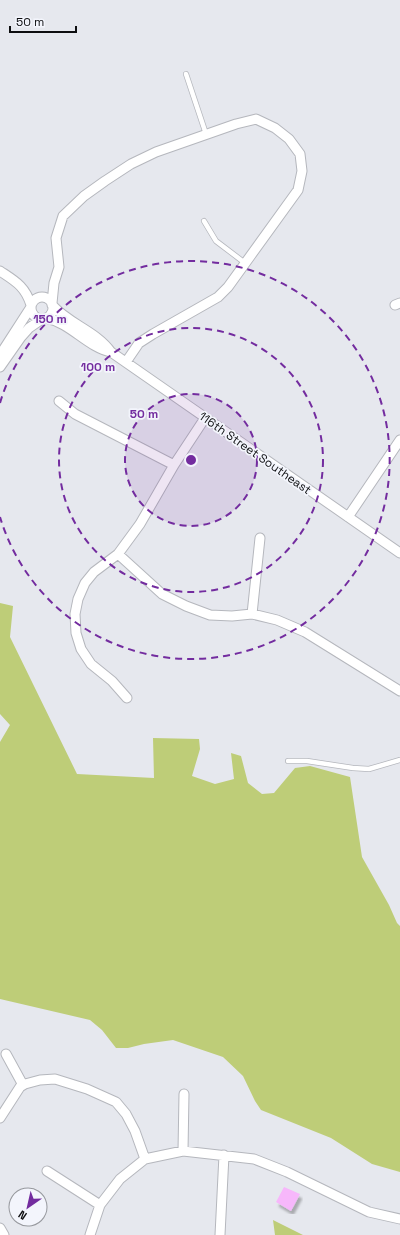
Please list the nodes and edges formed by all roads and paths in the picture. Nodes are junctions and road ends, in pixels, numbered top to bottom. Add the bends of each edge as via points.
1 (186, 74) dead end
2 (206, 134) junction
3 (204, 221) dead end
4 (245, 263) junction
5 (0, 271) edge
6 (54, 283) junction
7 (21, 285) junction
8 (40, 297) junction
9 (52, 304) junction
10 (31, 306) junction
11 (44, 318) junction
12 (111, 352) junction
13 (0, 355) edge
14 (126, 362) junction
15 (0, 367) edge
16 (59, 401) dead end
17 (205, 418) junction
18 (400, 440) edge
19 (174, 465) junction
20 (348, 517) junction
21 (260, 538) dead end
22 (400, 553) edge
23 (118, 554) junction
24 (252, 614) junction
25 (400, 691) edge
26 (127, 698) dead end
27 (400, 760) edge
28 (288, 761) dead end
29 (6, 1054) dead end
30 (23, 1085) junction
31 (184, 1094) dead end
32 (0, 1118) edge
33 (183, 1151) junction
34 (224, 1155) junction
35 (145, 1159) junction
36 (47, 1171) dead end
37 (100, 1205) junction
38 (400, 1219) edge
39 (0, 1228) edge
40 (4, 1235) edge
41 (90, 1235) edge
42 (220, 1235) edge

1 - 2 lane
2 - 4 street via 256,119 275,128 289,139 300,154 302,171 298,190
2 - 6 street via 131,164 84,196 63,216 56,238 59,267
3 - 4 lane via 216,241
4 - 14 street via 218,297 139,343
5 - 7 street
6 - 8 street
6 - 9 street
7 - 8 street
7 - 10 street
8 - 9 street via 47,298
8 - 10 street via 33,301
9 - 11 street via 51,313
9 - 12 street, 116th Street Southeast via 62,315 106,344
10 - 11 street via 33,314
10 - 13 street
11 - 12 street, 116th Street Southeast via 55,320 102,350
11 - 15 street via 20,336
12 - 14 street, 116th Street Southeast
14 - 17 street, 116th Street Southeast
16 - 19 street via 75,414
17 - 19 street
17 - 20 street, 116th Street Southeast
18 - 20 street
19 - 23 street via 140,524
20 - 22 street, 116th Street Southeast
21 - 24 street
23 - 24 street via 162,594 186,606 210,615
23 - 26 street via 94,572 85,583 78,599 75,627 81,649 91,664 112,681
24 - 25 street via 277,620 304,632
27 - 28 lane via 369,769
29 - 30 street
30 - 32 street via 12,1097
30 - 35 street via 55,1079 116,1102 135,1131
31 - 33 street
33 - 34 street
33 - 35 street
34 - 38 street via 254,1158 369,1212
34 - 42 street
35 - 37 street via 120,1179
36 - 37 street
37 - 41 street
39 - 40 street

